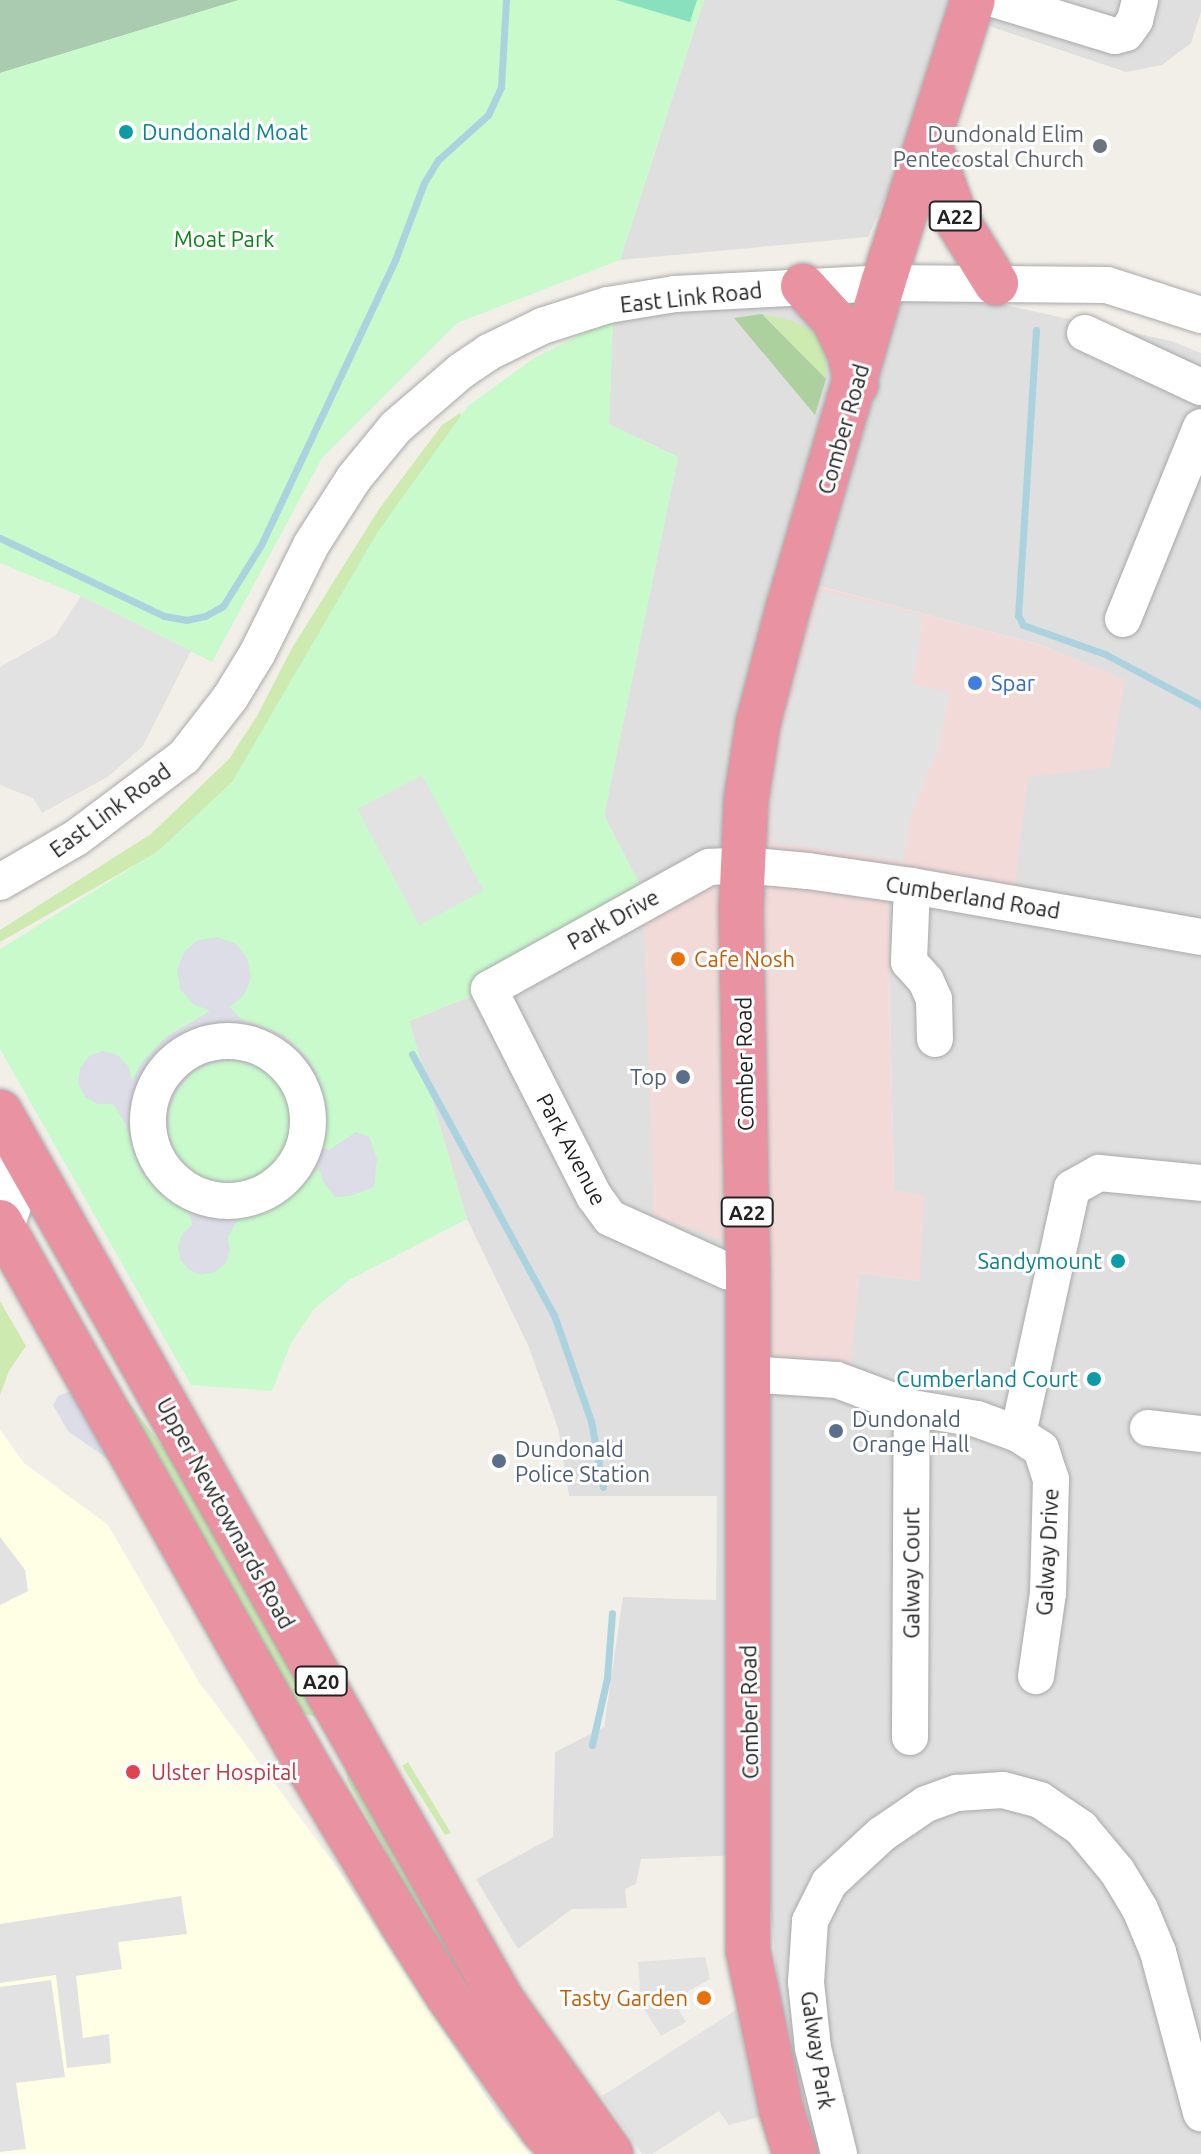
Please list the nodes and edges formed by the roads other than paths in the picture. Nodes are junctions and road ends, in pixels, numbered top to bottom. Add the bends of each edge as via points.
1 (973, 0) edge
2 (997, 0) edge
3 (1140, 0) edge
4 (929, 143) junction
5 (883, 283) junction
6 (996, 283) junction
7 (803, 286) junction
8 (1201, 315) edge
9 (1085, 333) dead end
10 (856, 384) junction
11 (1201, 387) edge
12 (1201, 427) edge
13 (1123, 619) dead end
14 (743, 865) junction
15 (0, 882) edge
16 (912, 886) junction
17 (1201, 937) edge
18 (489, 989) joint
19 (935, 1039) dead end
20 (0, 1112) edge
21 (0, 1174) edge
22 (1201, 1183) edge
23 (279, 1194) joint
24 (2, 1226) edge
25 (748, 1277) junction
26 (746, 1374) junction
27 (912, 1408) junction
28 (1148, 1428) dead end
29 (1018, 1434) junction
30 (1201, 1434) edge
31 (1036, 1676) dead end
32 (910, 1737) dead end
33 (1201, 2113) edge
34 (565, 2154) edge
35 (611, 2154) edge
36 (795, 2154) edge
37 (839, 2154) edge

1 - 4 highway, Comber Road / A22
2 - 3 street via 1115,36 1126,33
4 - 5 highway, Comber Road / A22
4 - 6 highway, A22 via 955,217
5 - 6 street, East Link Road
5 - 7 street, East Link Road
5 - 10 highway, Comber Road / A22
6 - 8 street, East Link Road via 1107,285
7 - 10 highway via 834,320
7 - 15 street, East Link Road via 675,294 608,305 542,326 461,371 409,414 354,478 311,545 237,687 184,757 111,815
9 - 11 street
10 - 14 highway, Comber Road / A22 via 758,723
12 - 13 street
14 - 16 street, Cumberland Road
14 - 18 street, Park Drive via 709,867
14 - 25 highway, Comber Road / A22
16 - 17 street, Cumberland Road
16 - 19 street via 909,962 934,999
18 - 25 street, Park Avenue via 610,1218
20 - 35 highway, Upper Newtownards Road / A20 via 503,2002
21 - 24 street via 13,1206
22 - 29 street via 1099,1173 1072,1188
23 - 23 street via 308,1133 301,1083 283,1061 259,1046 185,1040 150,1102 148,1130 156,1156 171,1177 215,1200
24 - 34 highway, A20 via 395,1913 448,1996
25 - 26 highway, Comber Road / A22
26 - 27 street, Galway Drive via 837,1380
26 - 36 highway, Comber Road / A22 via 748,1951
27 - 29 street, Galway Drive via 977,1419
27 - 32 street, Galway Court
28 - 30 street
29 - 31 street, Galway Drive via 1041,1449 1051,1479 1048,1593
33 - 37 street, Galway Park via 1158,1952 1117,1871 1081,1828 1040,1800 1003,1790 957,1793 926,1804 882,1834 829,1883 810,1921 806,1982 813,2048

